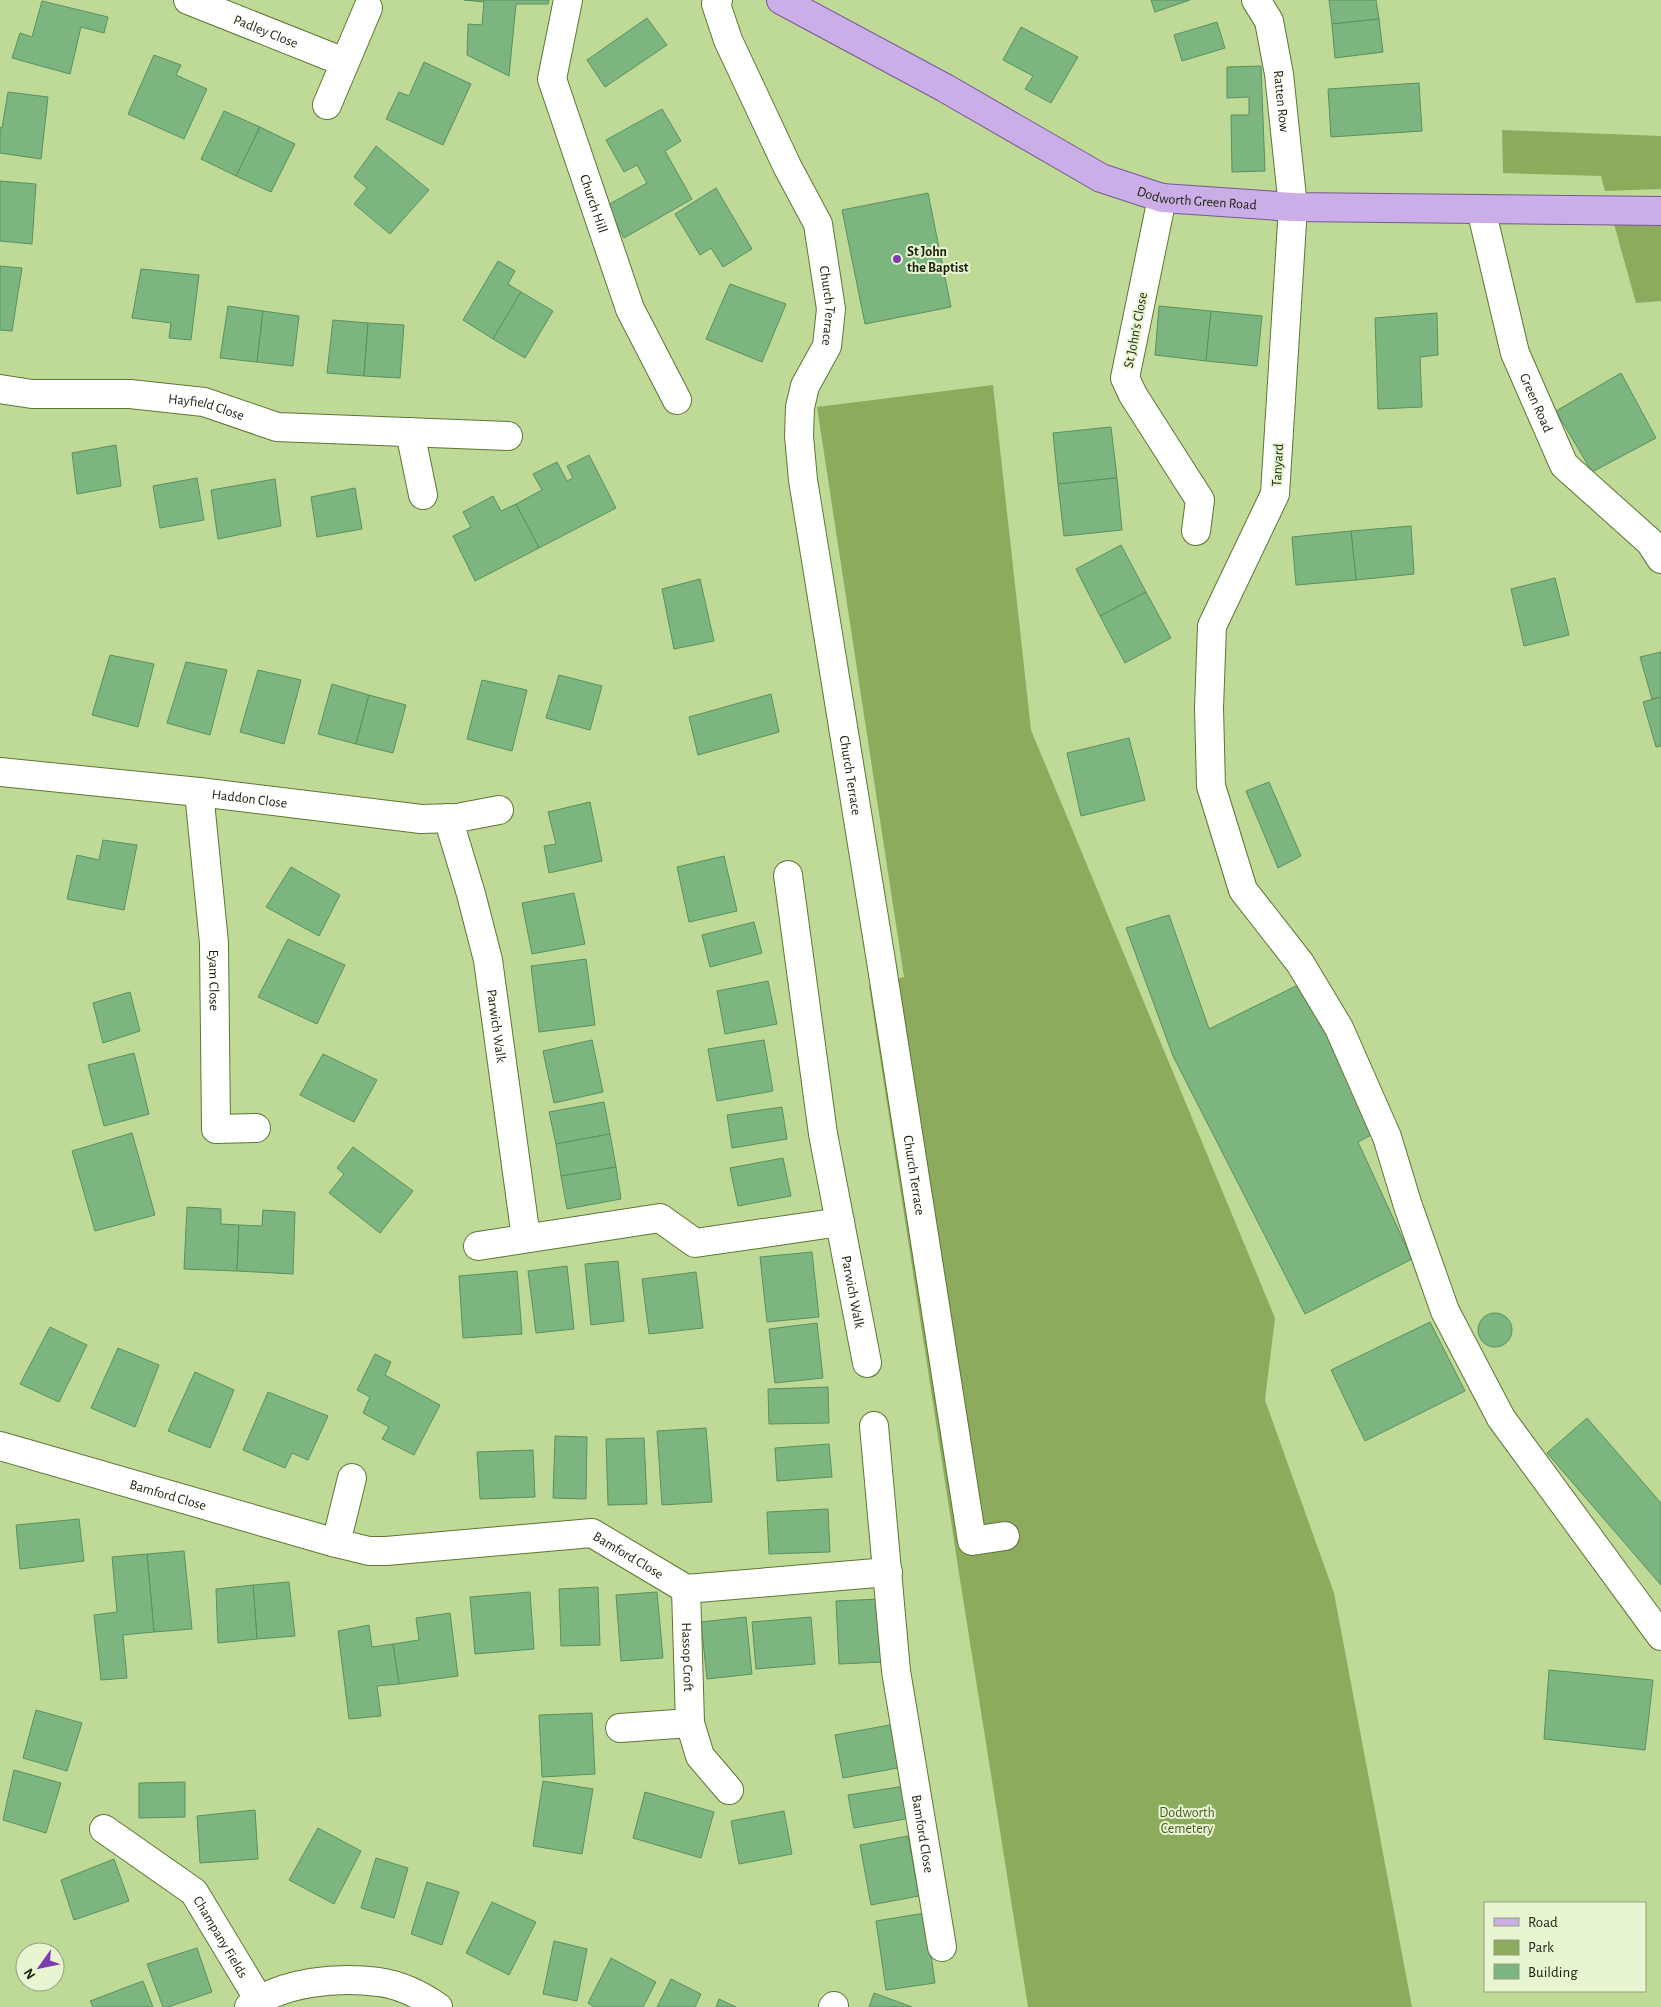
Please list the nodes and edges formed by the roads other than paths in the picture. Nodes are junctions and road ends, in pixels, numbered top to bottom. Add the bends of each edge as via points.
1 (188, 0) edge
2 (568, 0) edge
3 (718, 0) edge
4 (780, 0) edge
5 (1256, 0) edge
6 (368, 8) dead end
7 (344, 62) junction
8 (327, 105) dead end
9 (1162, 198) junction
10 (1293, 207) junction
11 (1481, 209) junction
12 (1661, 211) edge
13 (0, 390) edge
14 (677, 400) dead end
15 (410, 432) junction
16 (508, 436) dead end
17 (423, 495) dead end
18 (1196, 531) dead end
19 (1661, 559) edge
20 (0, 772) edge
21 (199, 792) junction
22 (499, 810) dead end
23 (448, 818) junction
24 (788, 875) dead end
25 (256, 1128) dead end
26 (840, 1222) junction
27 (526, 1238) junction
28 (478, 1246) dead end
29 (867, 1363) dead end
30 (874, 1426) dead end
31 (0, 1446) edge
32 (352, 1478) dead end
33 (1005, 1536) dead end
34 (336, 1543) junction
35 (888, 1572) junction
36 (686, 1589) junction
37 (1661, 1636) edge
38 (690, 1723) junction
39 (620, 1728) dead end
40 (729, 1790) dead end
41 (104, 1829) dead end
42 (942, 1948) dead end
43 (254, 2003) edge
44 (438, 2007) edge

1 - 7 street, Padley Close
2 - 14 street, Church Hill via 552,79 630,308
3 - 33 street, Church Terrace via 716,4 728,40 818,224 831,309 827,346 805,386 800,407 803,480 972,1541
4 - 9 main road, Dodworth Green Road via 945,88 1102,178
5 - 10 street, Ratten Row via 1269,21 1279,74
6 - 7 street
7 - 8 street
9 - 10 main road, Dodworth Green Road
9 - 18 street, St John's Close via 1125,378 1200,500
10 - 11 main road, Dodworth Green Road
10 - 37 street, Tanyard via 1275,494 1212,626 1211,786 1242,890 1300,963 1339,1028 1387,1137 1445,1311 1501,1418
11 - 12 main road, Dodworth Green Road
11 - 19 street, Green Road via 1515,353 1564,465 1650,542
13 - 15 street, Hayfield Close via 32,394 130,394 204,402 277,427
15 - 16 street, Hayfield Close
15 - 17 street
20 - 21 street, Haddon Close
21 - 23 street, Haddon Close via 421,819
21 - 25 street, Eyam Close via 214,943 216,1129
22 - 23 street, Haddon Close
23 - 27 street, Parwich Walk via 488,960
24 - 26 street, Parwich Walk via 823,1134
26 - 27 street via 695,1242 660,1218
26 - 29 street, Parwich Walk
27 - 28 street
30 - 35 street, Bamford Close
31 - 34 street, Bamford Close
32 - 34 street
34 - 36 street, Bamford Close via 369,1551 386,1551 592,1534
35 - 36 street
35 - 42 street, Bamford Close via 896,1671
36 - 38 street, Hassop Croft
38 - 39 street
38 - 40 street, Hassop Croft via 700,1756
41 - 43 street, Champany Fields via 194,1892
43 - 44 street, Champany Fields via 291,1988 333,1981 380,1982 421,1995

